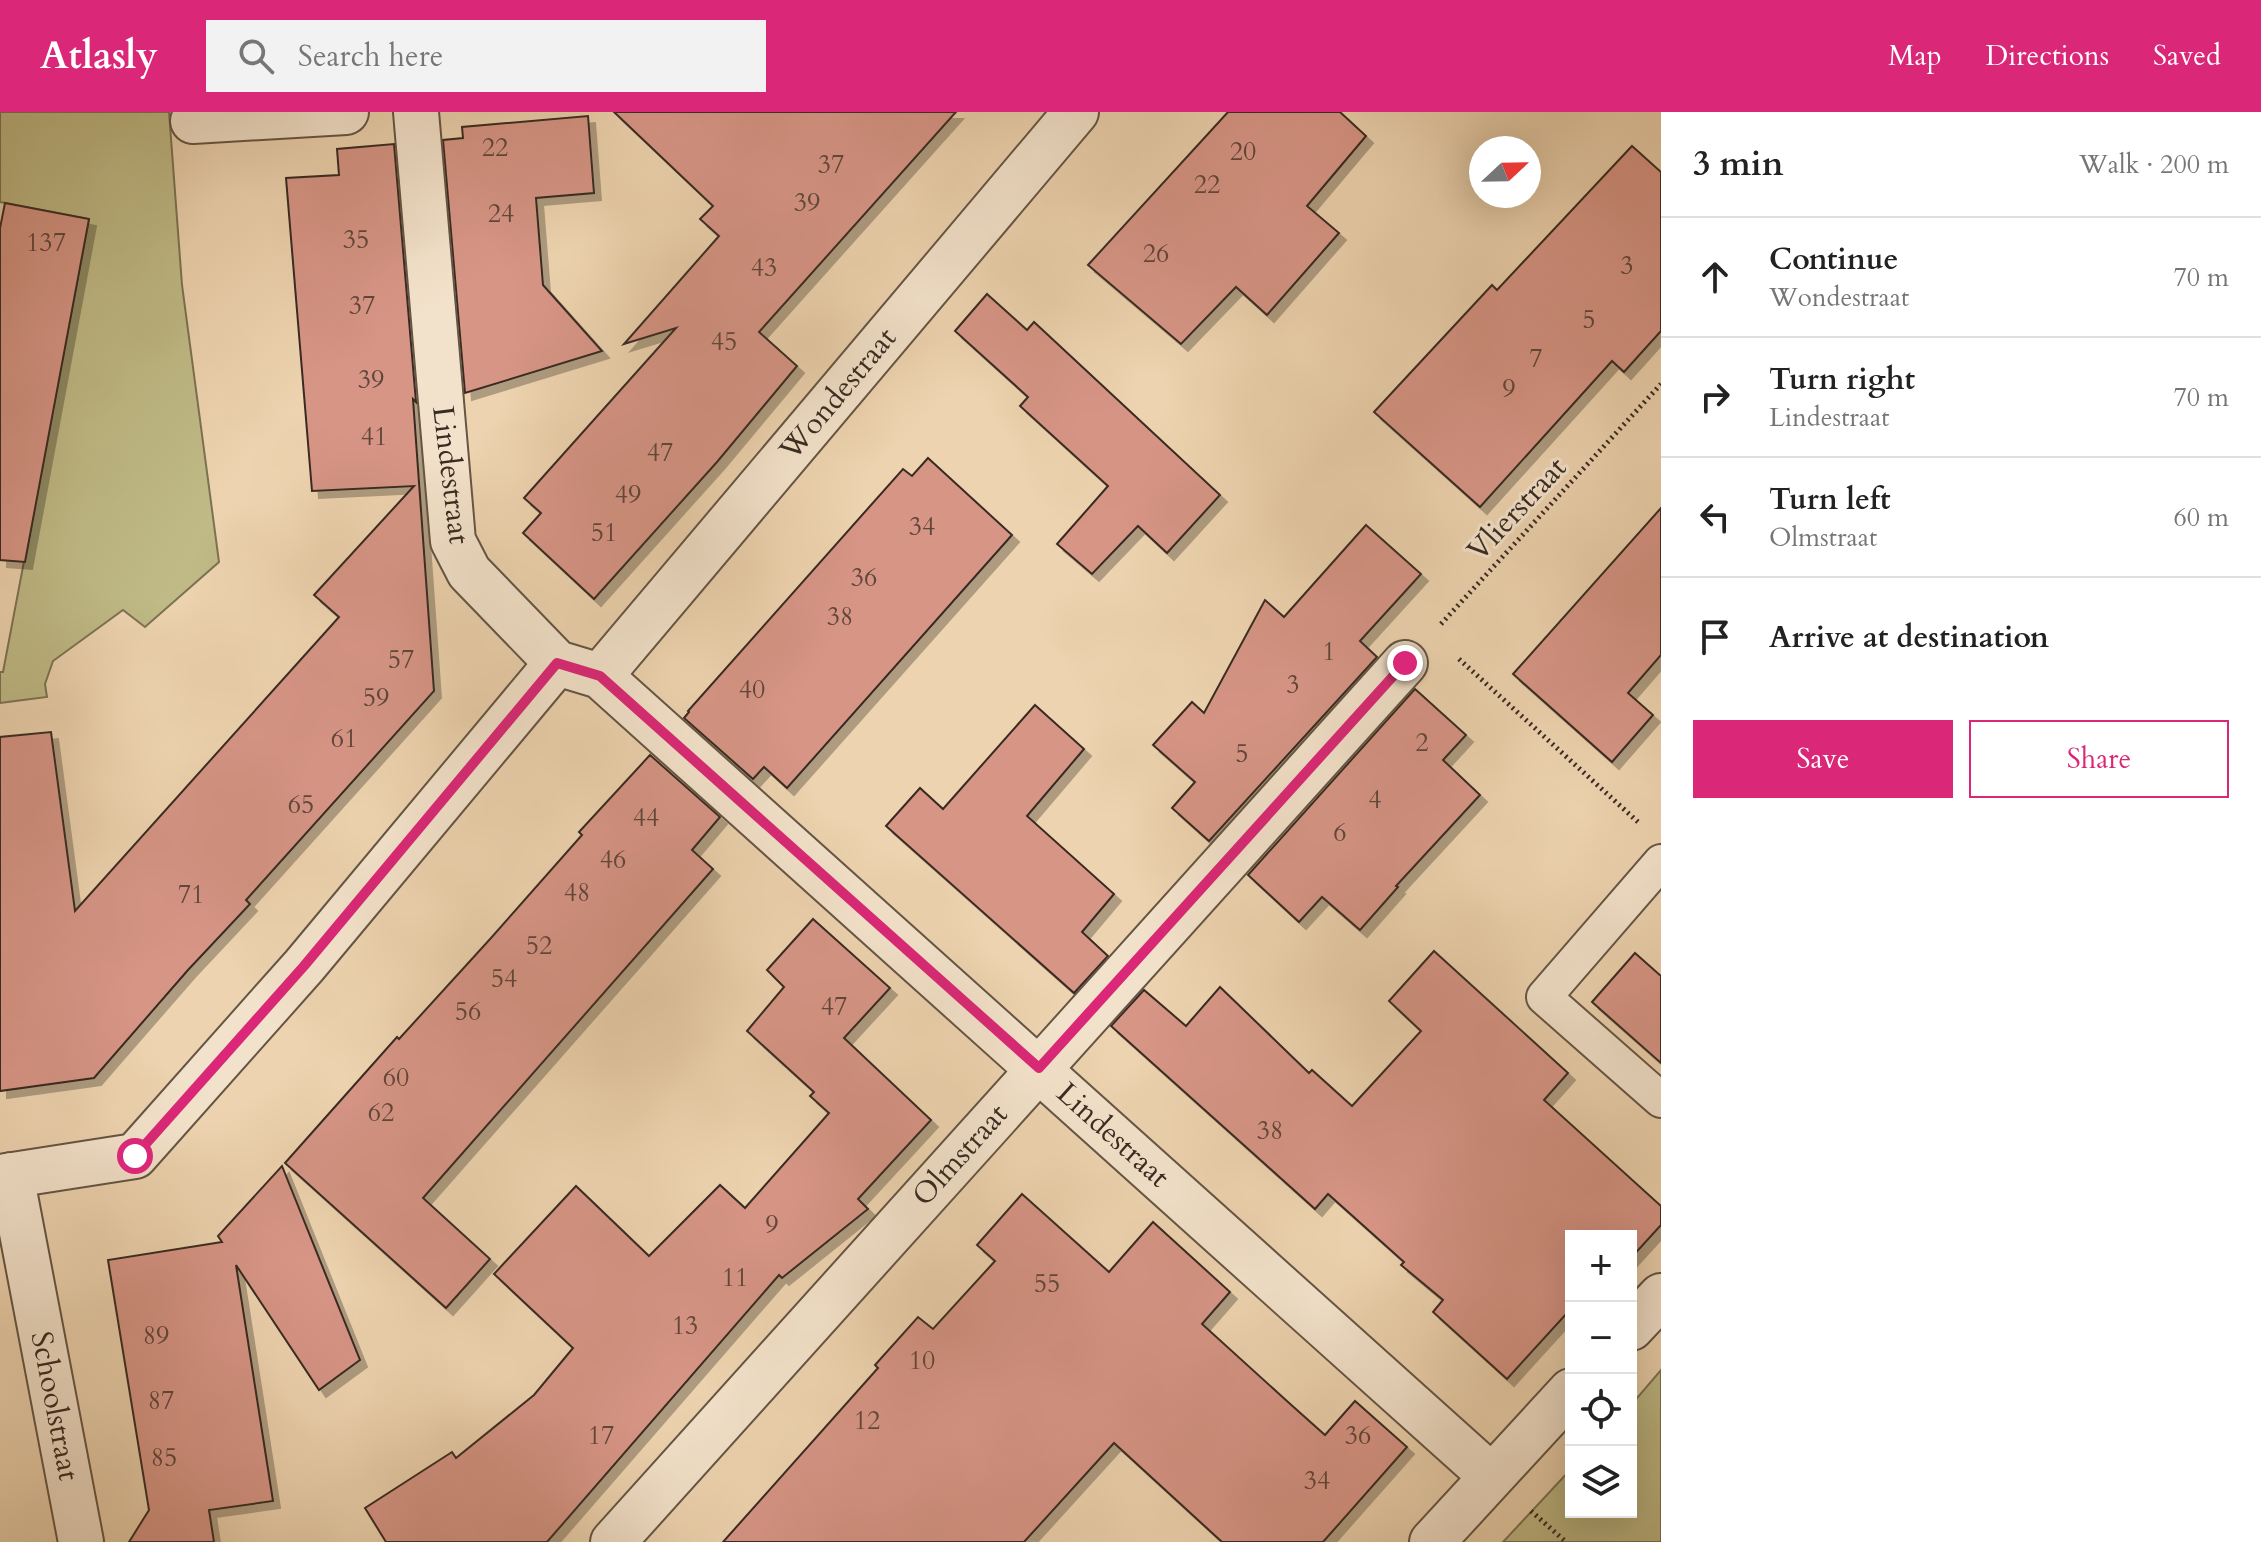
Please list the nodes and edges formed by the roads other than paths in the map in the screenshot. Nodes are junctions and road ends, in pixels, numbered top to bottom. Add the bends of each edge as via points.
1 (346, 112) edge
2 (416, 112) edge
3 (1076, 112) edge
4 (193, 121) dead end
5 (1418, 648) road end
6 (557, 663) junction
7 (600, 676) junction
8 (1655, 847) edge
9 (1039, 1068) junction
10 (1661, 1100) edge
11 (5, 1176) edge
12 (1661, 1296) edge
13 (1637, 1322) edge
14 (1565, 1397) edge
15 (1491, 1476) junction
16 (81, 1542) edge
17 (613, 1542) edge
18 (1432, 1542) edge

1 - 4 street
2 - 6 street, Lindestraat via 453,541 469,572
3 - 7 street, Wondestraat
5 - 9 street, Olmstraat
6 - 7 street, Lindestraat
6 - 11 street via 304,966 135,1156
7 - 9 street, Lindestraat
8 - 10 lane via 1544,997
9 - 15 street, Lindestraat
9 - 17 street, Olmstraat
11 - 16 street, Schoolstraat
12 - 13 street
14 - 15 street
15 - 18 street

